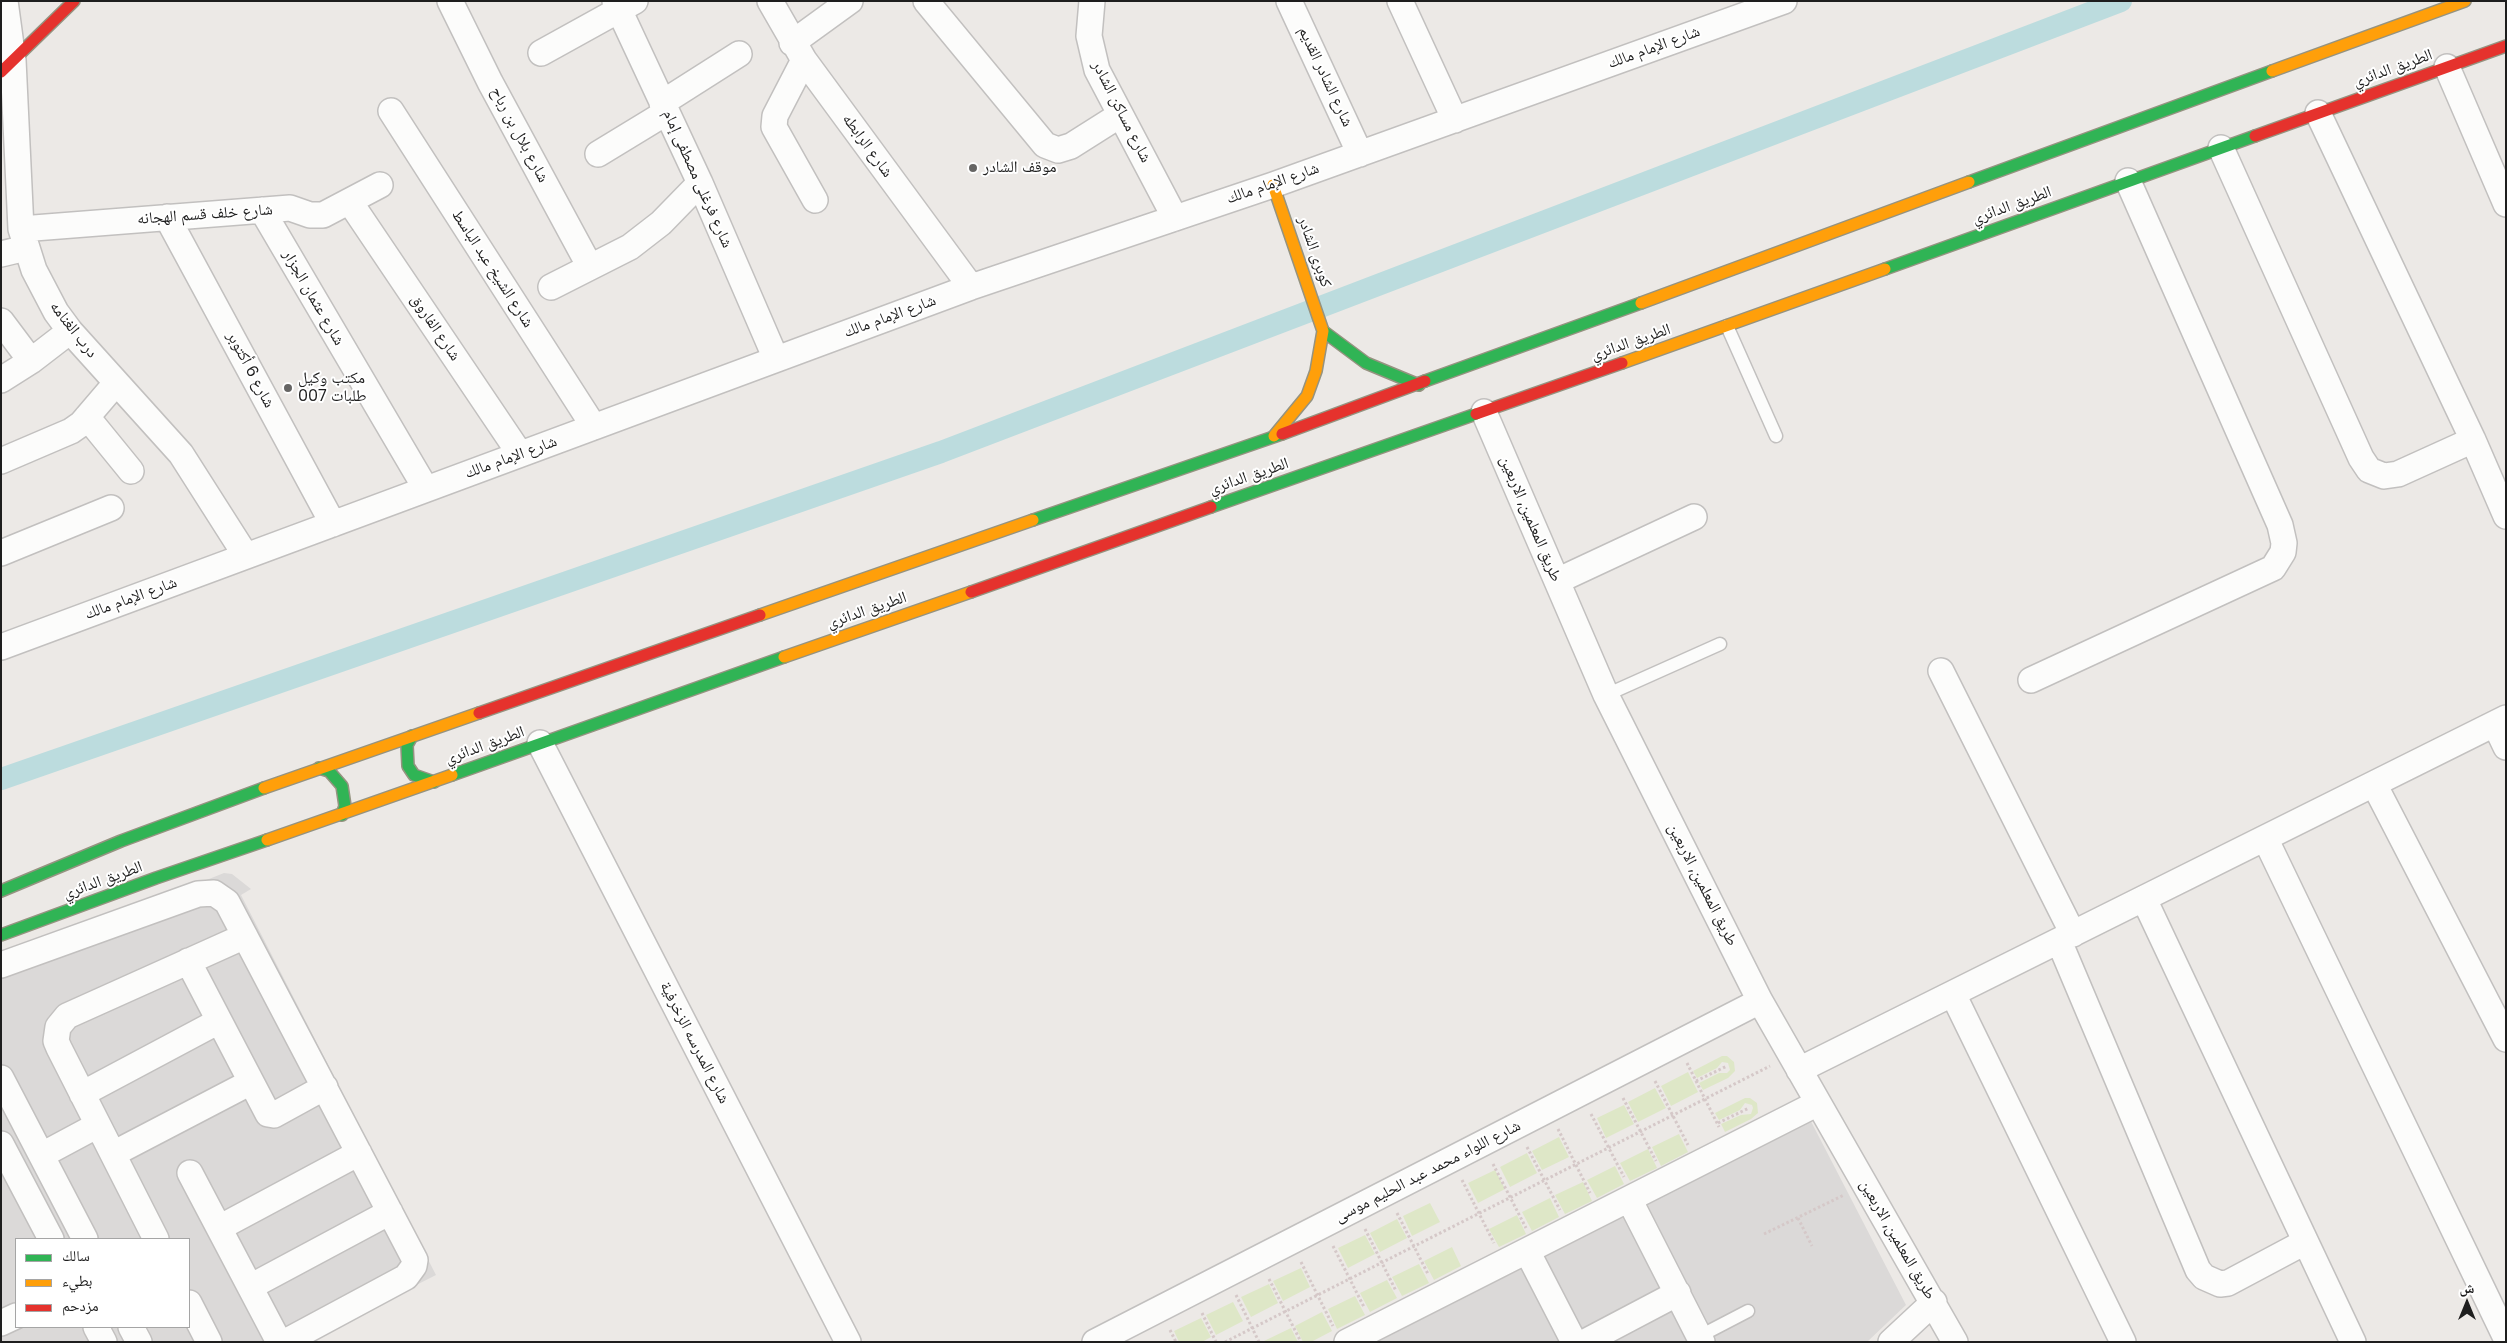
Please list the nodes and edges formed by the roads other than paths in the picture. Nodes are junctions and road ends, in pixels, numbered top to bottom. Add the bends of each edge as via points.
1 (5, 1) edge
2 (74, 1) edge
3 (450, 1) edge
4 (770, 1) edge
5 (850, 1) edge
6 (926, 1) edge
7 (1092, 1) edge
8 (1289, 1) edge
9 (1400, 1) edge
10 (1784, 1) edge
11 (2465, 1) edge
12 (623, 4) edge
13 (2506, 46) edge
14 (798, 51) junction
15 (541, 53) dead end
16 (739, 54) dead end
17 (7, 66) edge
18 (2447, 67) junction
19 (664, 108) junction
20 (391, 111) dead end
21 (2318, 113) junction
22 (1120, 115) junction
23 (1455, 120) junction
24 (2221, 148) junction
25 (598, 154) dead end
26 (1360, 154) junction
27 (2128, 181) junction
28 (700, 183) junction
29 (380, 185) dead end
30 (1273, 185) junction
31 (815, 200) dead end
32 (350, 202) junction
33 (2506, 204) edge
34 (262, 210) junction
35 (167, 217) junction
36 (1175, 218) junction
37 (23, 238) junction
38 (1, 254) edge
39 (590, 267) junction
40 (971, 286) junction
41 (551, 287) dead end
42 (1, 321) edge
43 (1727, 326) junction
44 (1323, 330) junction
45 (70, 331) junction
46 (776, 359) junction
47 (31, 362) junction
48 (1, 380) edge
49 (116, 383) junction
50 (1419, 385) junction
51 (1484, 412) junction
52 (87, 417) junction
53 (594, 427) junction
54 (1776, 436) dead end
55 (1273, 438) junction
56 (2473, 440) junction
57 (520, 454) junction
58 (1, 461) edge
59 (131, 471) dead end
60 (426, 489) junction
61 (111, 508) dead end
62 (2506, 516) edge
63 (1694, 518) dead end
64 (333, 524) junction
65 (1, 554) edge
66 (246, 556) junction
67 (1556, 581) junction
68 (1720, 644) dead end
69 (1, 647) edge
70 (1941, 671) dead end
71 (2031, 680) dead end
72 (1606, 695) junction
73 (2500, 721) edge
74 (412, 736) junction
75 (540, 743) junction
76 (2506, 747) edge
77 (319, 768) junction
78 (434, 782) junction
79 (2374, 784) junction
80 (342, 815) junction
81 (2265, 838) junction
82 (1, 890) edge
83 (2144, 899) junction
84 (1, 935) edge
85 (245, 936) junction
86 (2066, 937) junction
87 (188, 961) junction
88 (1, 965) edge
89 (1953, 994) junction
90 (1760, 1001) junction
91 (219, 1021) junction
92 (2506, 1039) edge
93 (1795, 1063) junction
94 (1, 1078) edge
95 (251, 1082) junction
96 (325, 1087) junction
97 (82, 1094) junction
98 (1818, 1103) junction
99 (98, 1125) junction
100 (1, 1144) edge
101 (359, 1153) junction
102 (113, 1154) junction
103 (42, 1155) junction
104 (190, 1174) dead end
105 (1631, 1198) junction
106 (390, 1212) junction
107 (219, 1228) junction
108 (50, 1238) edge
109 (84, 1238) edge
110 (155, 1238) edge
111 (2305, 1242) junction
112 (1531, 1248) junction
113 (250, 1287) junction
114 (1678, 1294) junction
115 (1934, 1302) junction
116 (190, 1305) edge
117 (1748, 1311) dead end
118 (15, 1316) edge
119 (1, 1323) edge
120 (97, 1328) edge
121 (132, 1328) edge
122 (1342, 1338) edge
123 (2506, 1338) edge
124 (1701, 1339) edge
125 (104, 1342) edge
126 (139, 1342) edge
127 (208, 1342) edge
128 (279, 1342) edge
129 (285, 1342) edge
130 (848, 1342) edge
131 (1095, 1342) edge
132 (1574, 1342) edge
133 (1585, 1342) edge
134 (1890, 1342) edge
135 (1954, 1342) edge
136 (2123, 1342) edge
137 (2353, 1342) edge

1 - 17 street, درب الغنامه
2 - 17 main road
3 - 39 street, شارع بلال بن رباح
4 - 14 street, شارع الرابطه
5 - 14 street
6 - 22 street via 1045,145 1058,150 1071,146
7 - 22 street, شارع مساكن الشادر via 1088,24 1090,48 1097,70
8 - 26 street, شارع الشادر القديم
9 - 23 street
10 - 23 street, شارع الإمام مالك
11 - 50 main road, الطريق الدائري
12 - 15 street
12 - 19 street, شارع فرغلى مصطفى إمام
13 - 18 main road, الطريق الدائري
14 - 31 street via 774,127
14 - 40 street, شارع الرابطه
16 - 19 street
17 - 37 street, درب الغنامه
18 - 21 main road, الطريق الدائري
18 - 33 street
19 - 25 street
19 - 28 street, شارع فرغلى مصطفى إمام
20 - 53 street, شارع الشيخ عبد الباسط
21 - 24 main road, الطريق الدائري
21 - 56 street
22 - 36 street, شارع مساكن الشادر
23 - 26 street, شارع الإمام مالك
24 - 27 main road, الطريق الدائري
24 - 56 street via 2361,458 2370,470 2384,476 2398,474
26 - 30 street, شارع الإمام مالك
27 - 43 main road, الطريق الدائري
27 - 71 street via 2280,525 2284,552 2273,568
28 - 39 street via 646,236
28 - 46 street, شارع فرغلى مصطفى إمام
29 - 32 street, شارع خلف قسم الهجانه
30 - 36 street, شارع الإمام مالك
30 - 44 main road, كوبرى الشادر
32 - 34 street, شارع خلف قسم الهجانه via 330,213 316,216 290,208
32 - 57 street, شارع الفاروق
34 - 35 street, شارع خلف قسم الهجانه
34 - 60 street, شارع عثمان الجزار
35 - 37 street, شارع خلف قسم الهجانه
35 - 64 street, شارع 6 أكتوبر
36 - 40 street, شارع الإمام مالك
37 - 38 street, شارع خلف قسم الهجانه
37 - 45 street, درب الغنامه via 44,292
39 - 41 street
40 - 46 street, شارع الإمام مالك
42 - 47 street
43 - 51 main road, الطريق الدائري
43 - 54 lane
44 - 50 main road via 1366,363
44 - 55 main road, كوبرى الشادر via 1316,371 1306,396
45 - 47 street
45 - 49 street, درب الغنامه
46 - 53 street, شارع الإمام مالك
47 - 48 street
49 - 52 street
49 - 66 street, درب الغنامه via 181,454
50 - 55 main road, الطريق الدائري
51 - 67 street, طريق المعلمين, الاربعين
51 - 75 main road, الطريق الدائري
52 - 58 street via 60,437
52 - 59 street
53 - 57 street, شارع الإمام مالك
55 - 74 main road, الطريق الدائري
56 - 62 street
57 - 60 street, شارع الإمام مالك
60 - 64 street, شارع الإمام مالك
61 - 65 street
63 - 67 street
64 - 66 street, شارع الإمام مالك
66 - 69 street, شارع الإمام مالك
67 - 72 street, طريق المعلمين, الاربعين
68 - 72 lane
70 - 86 street
72 - 90 street, طريق المعلمين, الاربعين
73 - 76 street
73 - 79 street
74 - 77 main road, الطريق الدائري
74 - 78 main road via 407,745 408,766 414,775
75 - 78 main road, الطريق الدائري
75 - 130 street, شارع المدرسه الزخرفية
77 - 80 main road via 329,772 342,786 345,806
77 - 82 main road, الطريق الدائري via 121,841
78 - 80 main road, الطريق الدائري
79 - 81 street
79 - 92 street
80 - 84 main road, الطريق الدائري
81 - 83 street
81 - 123 street
83 - 86 street
83 - 111 street
85 - 87 street
85 - 88 street via 227,902 221,896 206,892
85 - 96 street
86 - 89 street
86 - 111 street via 2204,1277 2220,1284 2228,1283
87 - 91 street
87 - 97 street via 62,1021 56,1041
89 - 93 street
89 - 136 street
90 - 93 street, طريق المعلمين, الاربعين
90 - 131 street, شارع اللواء محمد عبد الحليم موسى
91 - 95 street
91 - 97 street
93 - 98 street, طريق المعلمين, الاربعين
94 - 103 street
95 - 96 street via 266,1113 272,1116
95 - 102 street
96 - 101 street
97 - 99 street
98 - 105 street
98 - 115 street, طريق المعلمين, الاربعين
99 - 102 street
99 - 103 street
100 - 108 street
101 - 106 street
101 - 107 street
102 - 110 street
103 - 109 street
104 - 107 street
105 - 112 street
105 - 114 street
106 - 113 street
106 - 129 street via 415,1260 411,1272
107 - 113 street
111 - 137 street
112 - 122 street via 1375,1328
112 - 132 street
113 - 128 street
114 - 124 street
114 - 133 street
115 - 134 street
115 - 135 street, طريق المعلمين, الاربعين
116 - 127 street
117 - 124 lane
118 - 119 street
120 - 125 street
121 - 126 street

